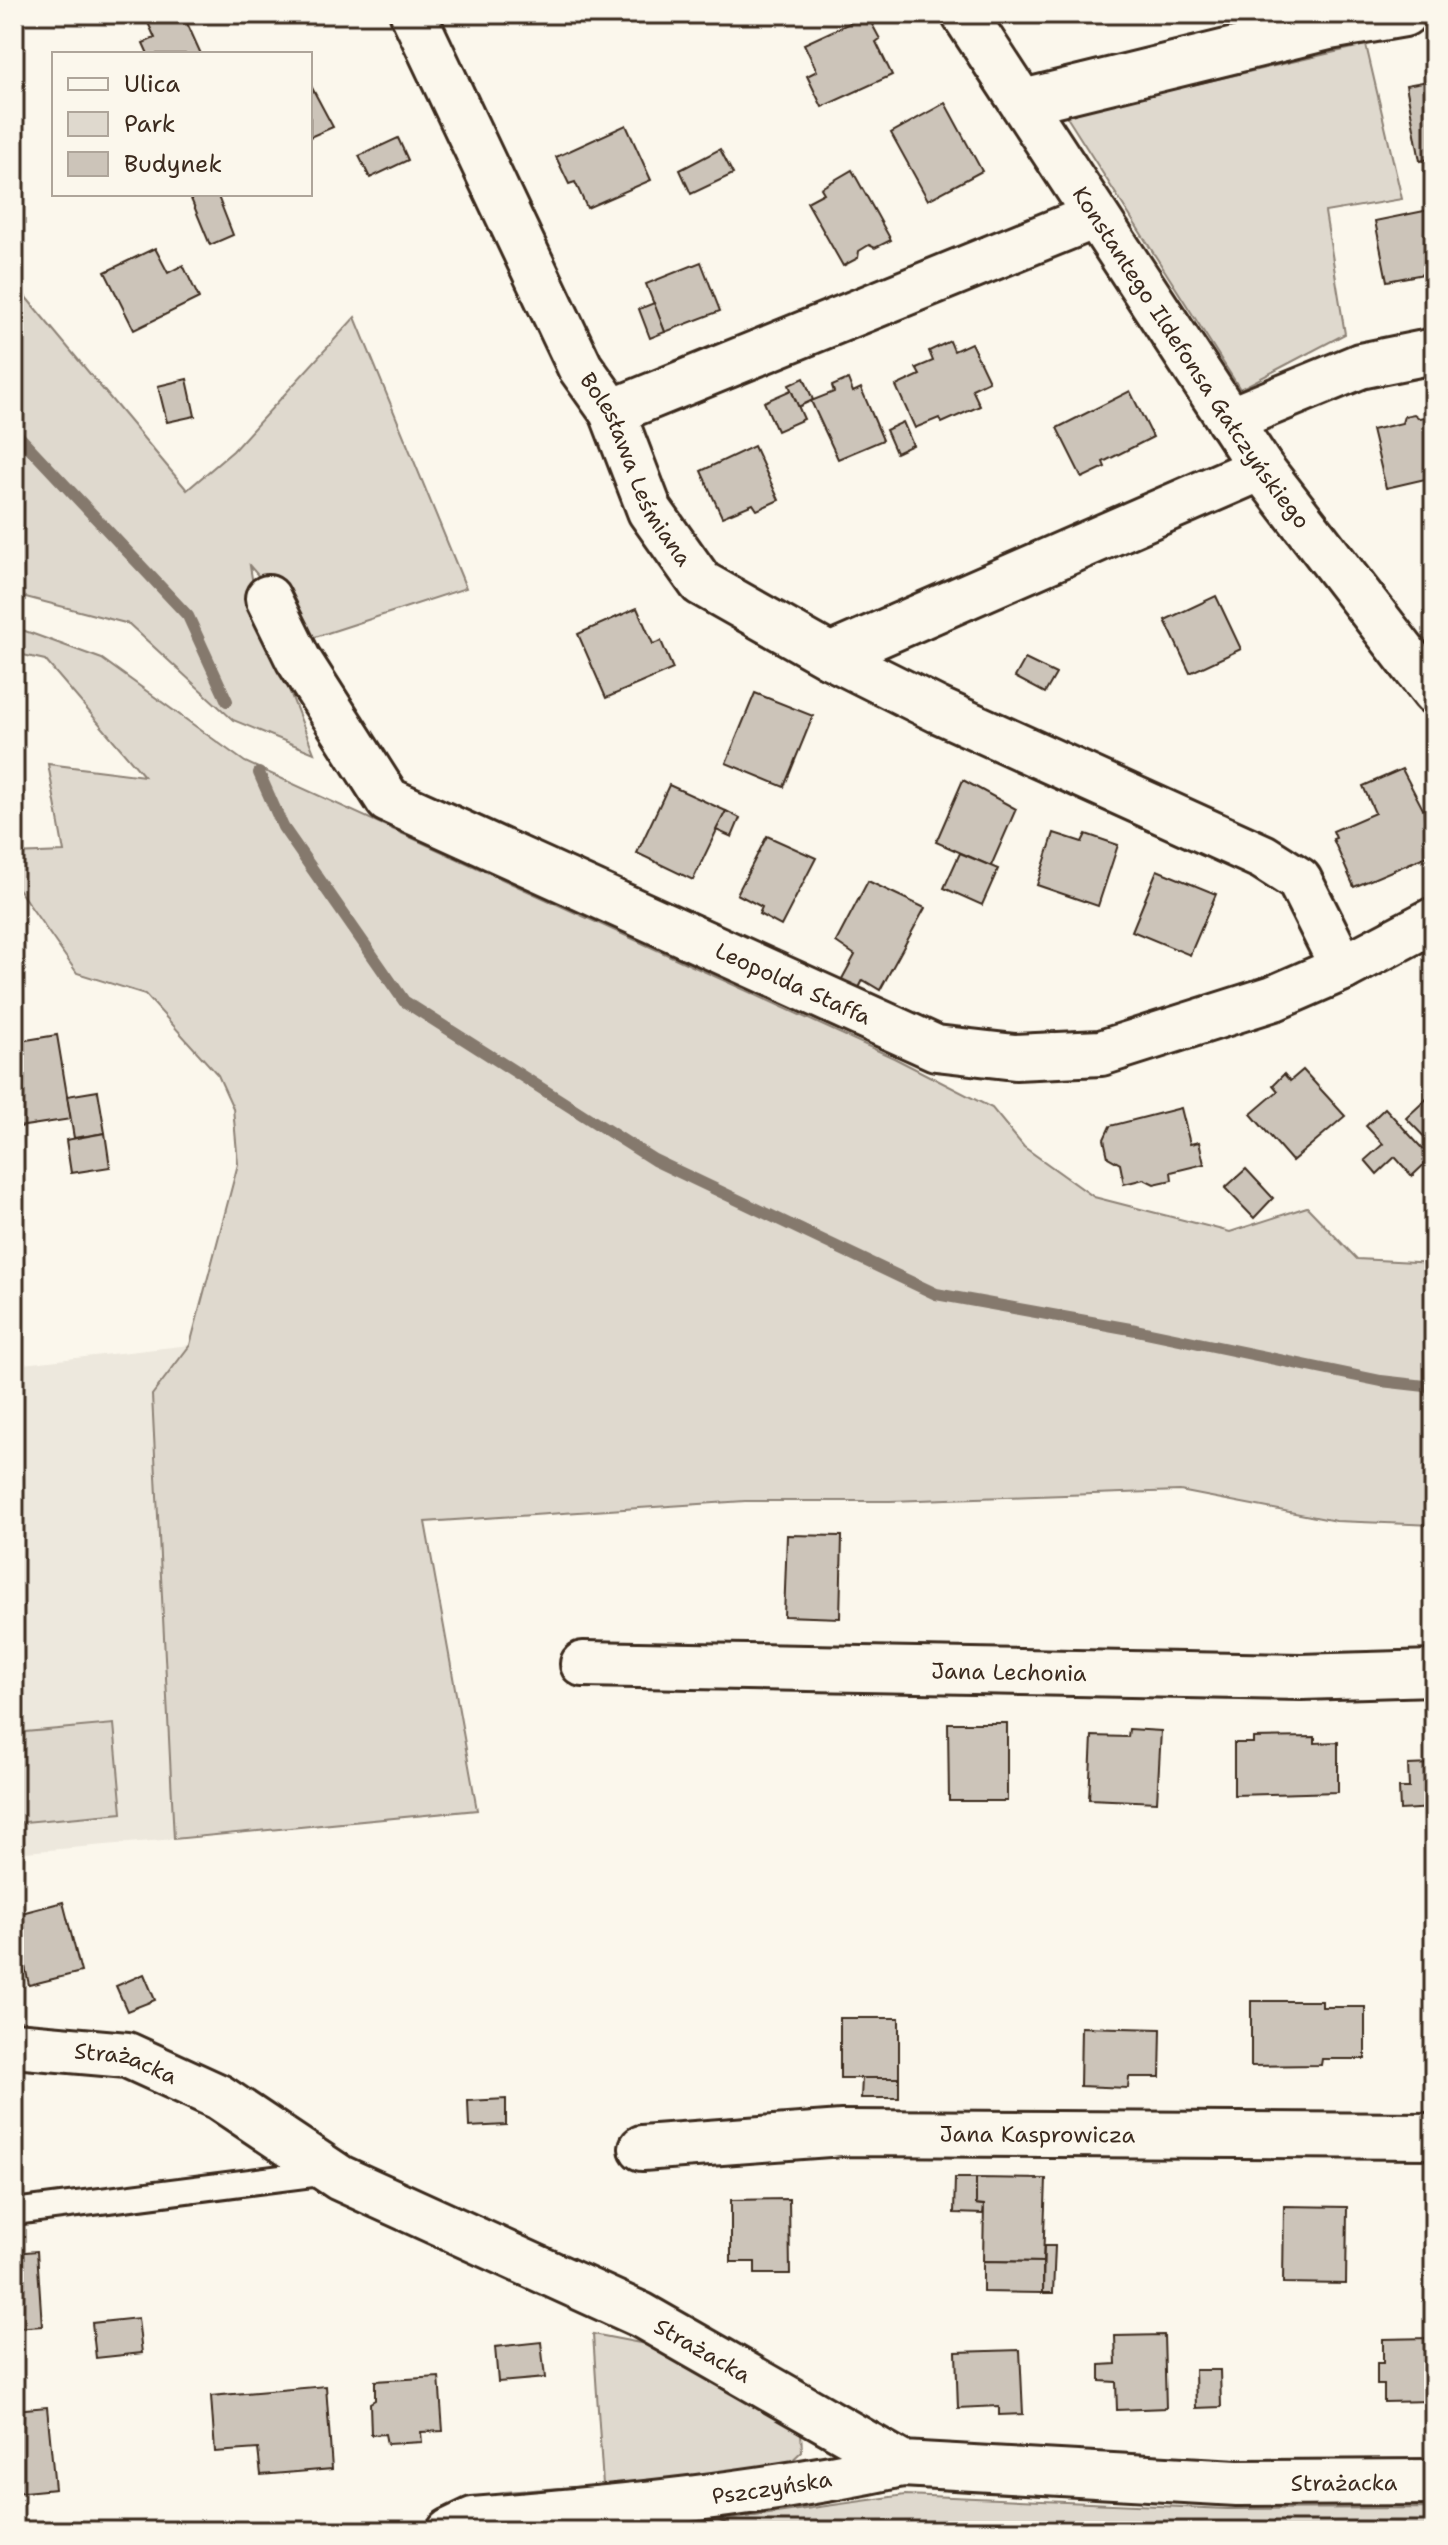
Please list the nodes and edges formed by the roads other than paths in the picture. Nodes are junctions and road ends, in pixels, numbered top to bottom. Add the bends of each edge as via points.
1 (413, 14) edge
2 (964, 14) edge
3 (1404, 14) edge
4 (1023, 102) junction
5 (1095, 216) junction
6 (1434, 351) edge
7 (612, 412) junction
8 (1229, 420) junction
9 (1261, 468) junction
10 (268, 598) dead end
11 (830, 656) junction
12 (1434, 692) edge
13 (1434, 920) edge
14 (1343, 968) junction
15 (583, 1664) dead end
16 (1434, 1673) edge
17 (14, 2045) edge
18 (1434, 2136) edge
19 (642, 2148) dead end
20 (330, 2171) junction
21 (14, 2212) edge
22 (902, 2464) junction
23 (1434, 2482) edge
24 (450, 2531) edge

1 - 7 street, Bolesława Leśmiana via 580,367
2 - 4 street, Konstantego Ildefonsa Gałczyńskiego
3 - 4 street via 1329,27
4 - 5 street, Konstantego Ildefonsa Gałczyńskiego
5 - 7 street
5 - 8 street, Konstantego Ildefonsa Gałczyńskiego
6 - 8 street via 1360,366
7 - 11 street, Bolesława Leśmiana via 650,511 701,583
8 - 9 street, Konstantego Ildefonsa Gałczyńskiego
9 - 11 street
9 - 12 street, Konstantego Ildefonsa Gałczyńskiego
10 - 14 street, Leopolda Staffa via 298,659 388,800 936,1048 1015,1057 1101,1053 1274,998
11 - 14 street, Bolesława Leśmiana via 1263,857 1299,880
13 - 14 street, Leopolda Staffa
15 - 16 street, Jana Lechonia via 1301,1677
17 - 20 street, Strażacka via 127,2055 219,2097
18 - 19 street, Jana Kasprowicza via 842,2133
20 - 21 lane
20 - 22 street, Strażacka via 641,2315
22 - 23 street, Strażacka via 1237,2483
22 - 24 street, Pszczyńska via 681,2501 473,2520

